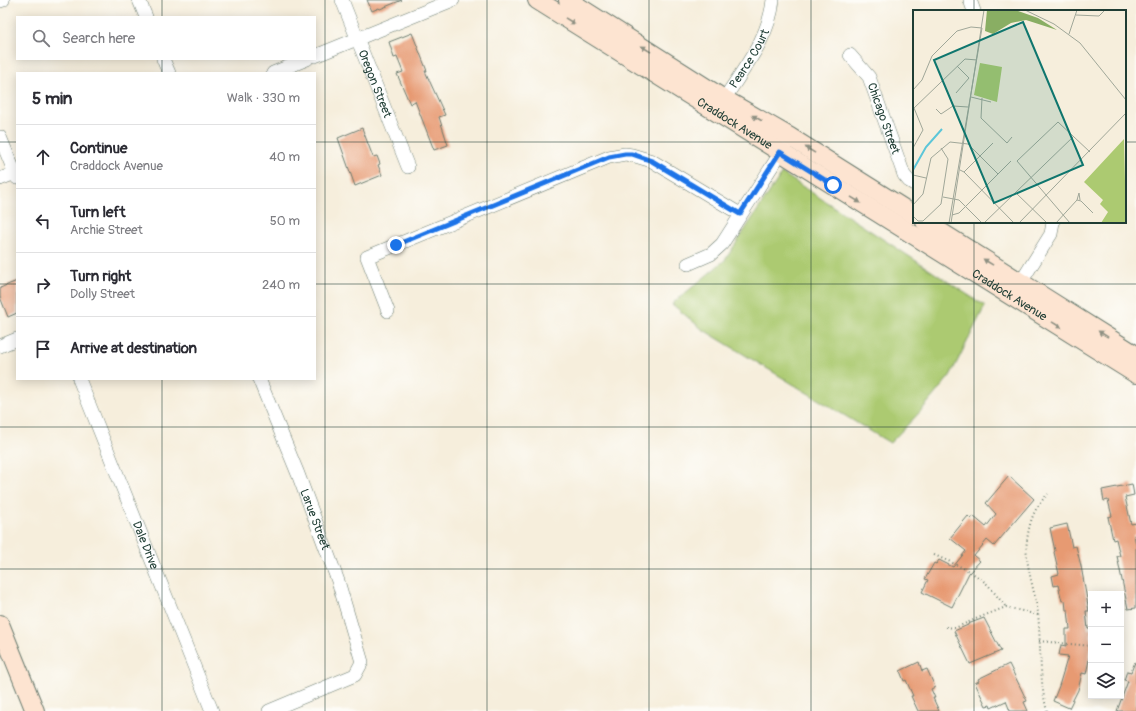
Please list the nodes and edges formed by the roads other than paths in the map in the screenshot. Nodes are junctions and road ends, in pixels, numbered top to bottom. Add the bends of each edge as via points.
1 (139, 0) edge
2 (342, 0) edge
3 (453, 0) edge
4 (537, 0) edge
5 (568, 0) edge
6 (773, 0) edge
7 (970, 0) edge
8 (974, 10) edge
9 (146, 16) edge
10 (357, 38) junction
11 (850, 55) dead end
12 (316, 56) edge
13 (163, 60) edge
14 (304, 60) edge
15 (169, 72) edge
16 (274, 72) edge
17 (720, 106) junction
18 (0, 137) edge
19 (785, 145) junction
20 (408, 167) dead end
21 (16, 175) edge
22 (0, 179) edge
23 (913, 183) edge
24 (740, 214) junction
25 (913, 214) edge
26 (926, 223) edge
27 (1053, 223) edge
28 (688, 264) dead end
29 (1017, 290) junction
30 (388, 311) dead end
31 (16, 339) edge
32 (0, 346) edge
33 (1136, 355) edge
34 (1136, 374) edge
35 (79, 380) edge
36 (258, 380) edge
37 (0, 624) edge
38 (35, 711) edge
39 (212, 711) edge
40 (269, 711) edge

1 - 9 street
2 - 10 street, Oregon Street
3 - 10 street
4 -> 17 street, Craddock Avenue
17 -> 5 street, Craddock Avenue
6 - 17 street, Pearce Court via 769,24 758,47
7 - 8 street
10 - 12 street
10 - 20 street, Oregon Street
11 - 23 street, Chicago Street via 869,76 904,175
13 - 15 street
14 - 16 street
17 - 19 street, Craddock Avenue
18 - 21 street
19 - 24 street
25 -> 19 street, Craddock Avenue
19 -> 29 street, Craddock Avenue
21 - 22 street
24 - 28 street via 717,249
24 - 30 street via 652,161 632,154 609,157 367,257
29 -> 26 street, Craddock Avenue
27 - 29 street via 1051,234
33 -> 29 street, Craddock Avenue
29 -> 34 street, Craddock Avenue
31 - 32 street
35 - 39 street, Dale Drive
36 - 40 street, Larue Street via 298,474 338,581 362,662 355,676
37 - 38 street

